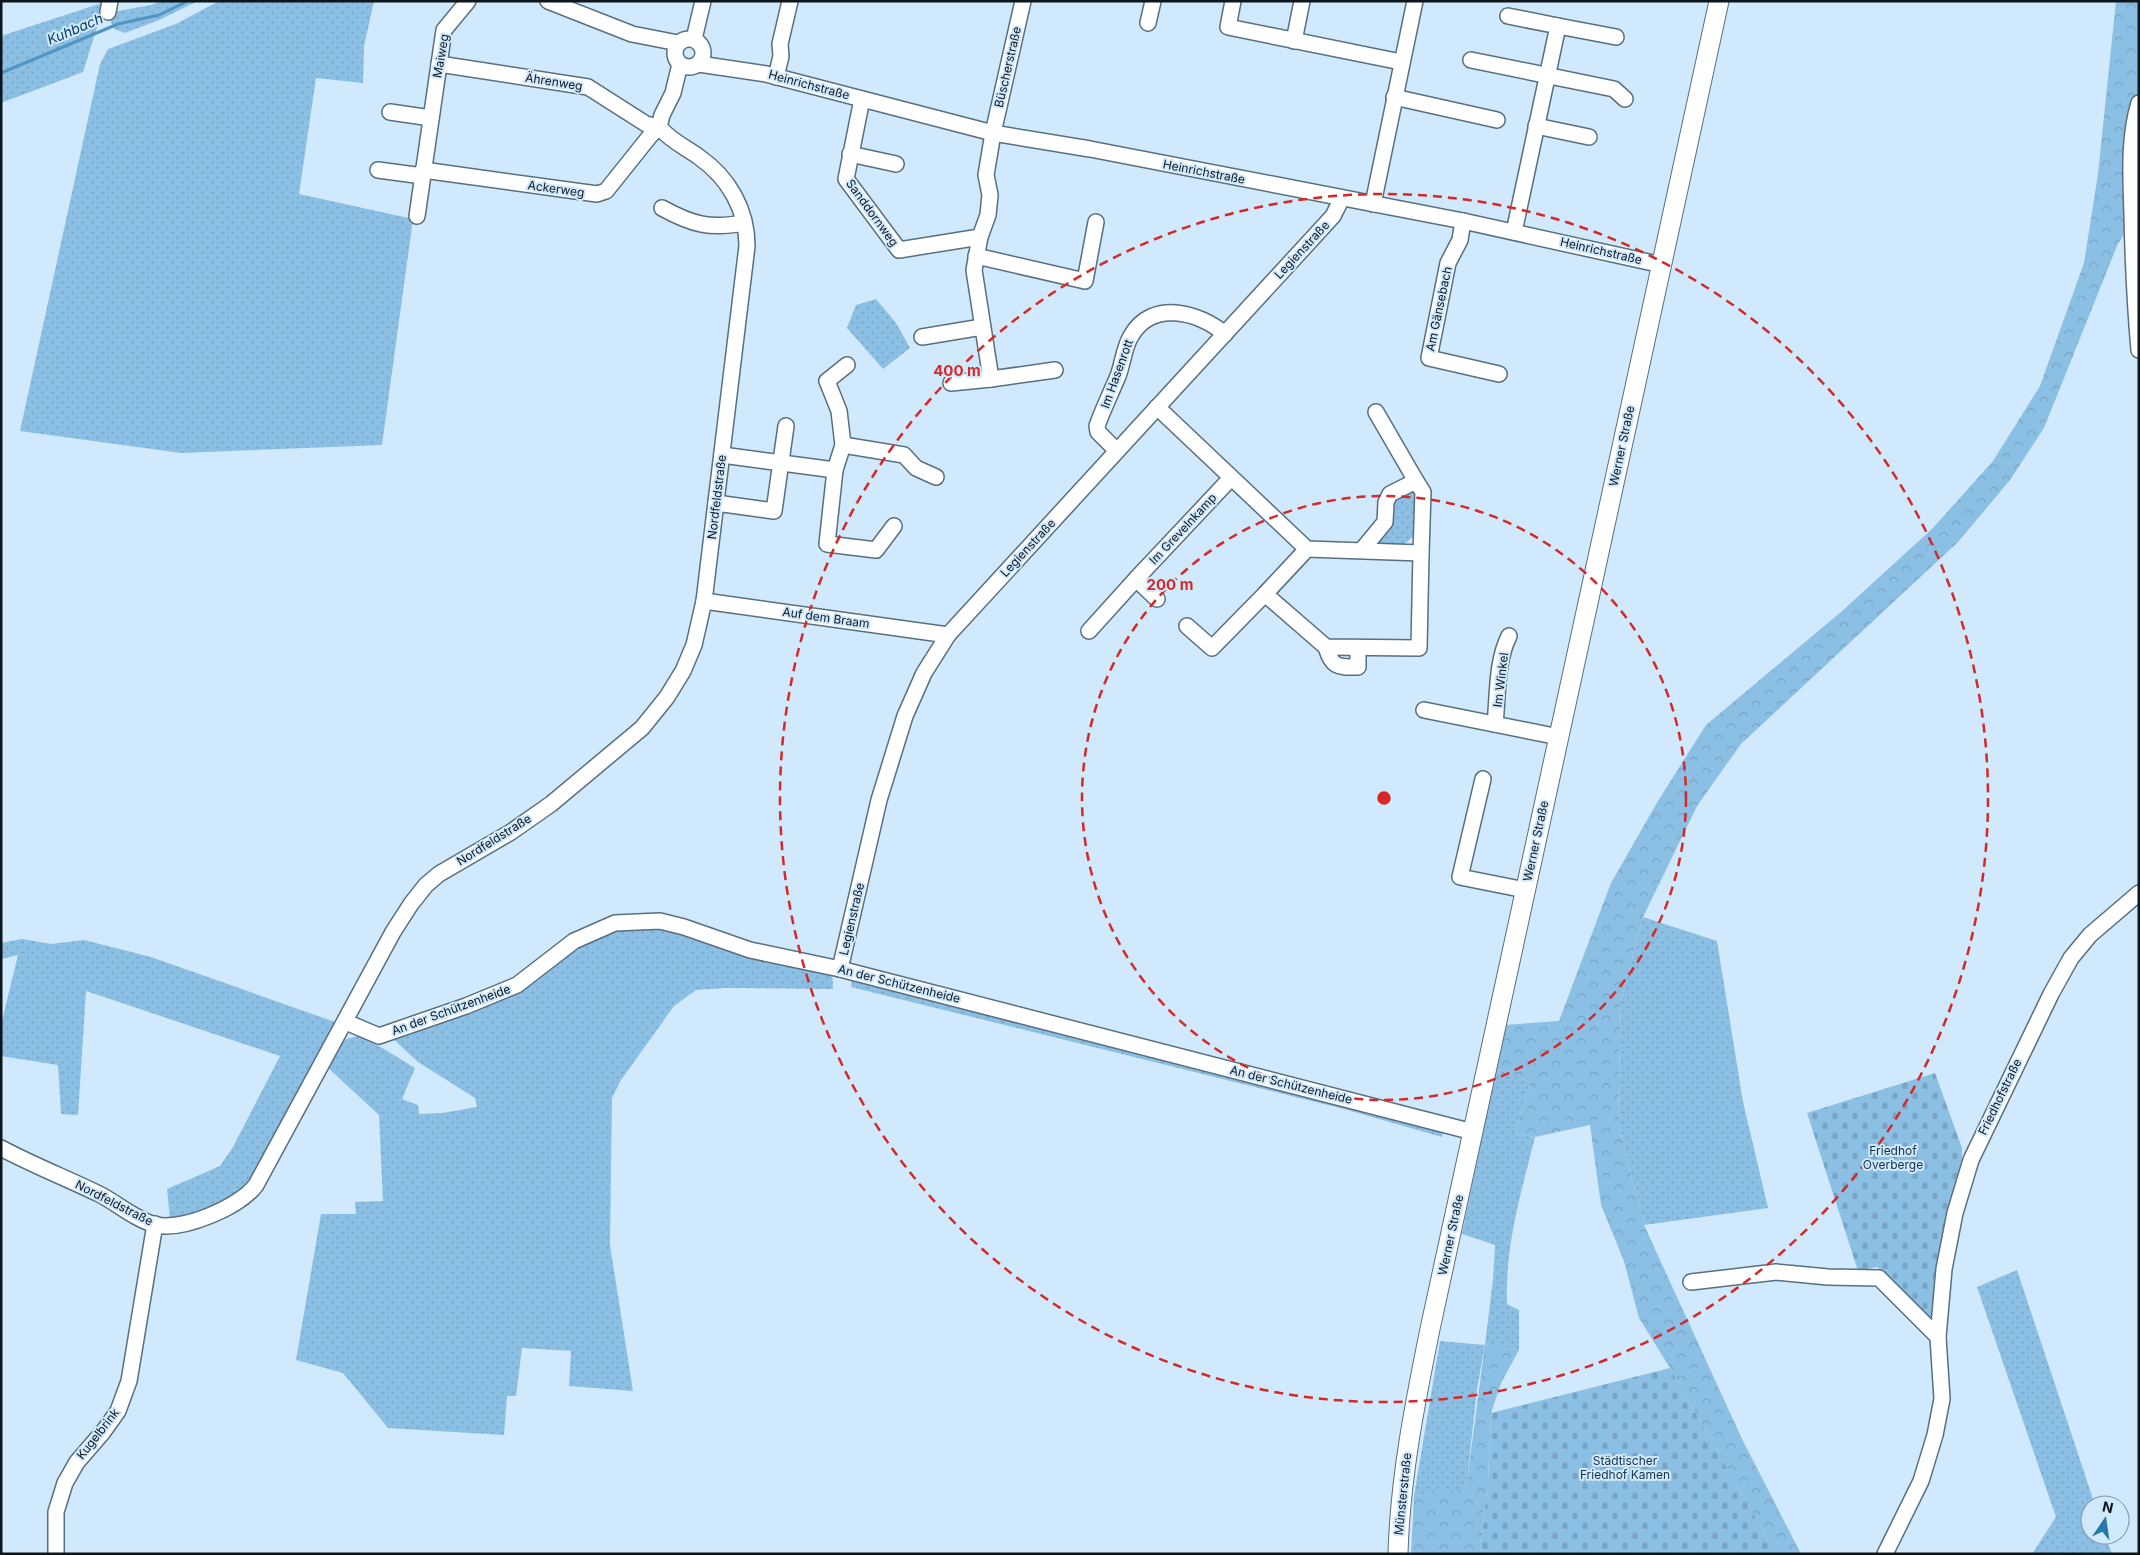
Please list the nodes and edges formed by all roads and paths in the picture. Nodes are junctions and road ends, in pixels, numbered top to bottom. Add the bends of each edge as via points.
1 (468, 1) edge
2 (548, 1) edge
3 (703, 1) edge
4 (790, 1) edge
5 (1023, 1) edge
6 (1153, 1) edge
7 (1233, 1) edge
8 (1302, 1) edge
9 (1415, 1) edge
10 (1719, 1) edge
11 (1508, 16) dead end
12 (1148, 23) dead end
13 (1558, 26) junction
14 (1616, 37) dead end
15 (1294, 41) junction
16 (688, 55) junction
17 (1471, 60) dead end
18 (1402, 62) junction
19 (439, 64) junction
20 (1547, 76) junction
21 (776, 77) junction
22 (1394, 97) junction
23 (862, 99) junction
24 (1625, 99) dead end
25 (2139, 103) edge
26 (390, 112) dead end
27 (431, 118) junction
28 (1497, 120) dead end
29 (1536, 126) junction
30 (659, 128) junction
31 (993, 133) junction
32 (1589, 137) dead end
33 (850, 154) junction
34 (896, 164) dead end
35 (378, 170) dead end
36 (423, 173) junction
37 (1342, 198) junction
38 (1373, 204) junction
39 (662, 208) dead end
40 (417, 216) dead end
41 (1463, 221) junction
42 (1096, 222) dead end
43 (744, 223) junction
44 (1514, 232) junction
45 (980, 238) junction
46 (976, 256) junction
47 (1662, 265) junction
48 (982, 327) junction
49 (1225, 334) junction
50 (922, 337) dead end
51 (2139, 350) edge
52 (847, 365) dead end
53 (1055, 370) dead end
54 (1499, 374) dead end
55 (991, 378) junction
56 (951, 383) dead end
57 (1157, 407) junction
58 (1376, 412) dead end
59 (786, 426) dead end
60 (843, 445) junction
61 (1117, 451) junction
62 (722, 455) junction
63 (780, 462) junction
64 (835, 470) junction
65 (936, 477) dead end
66 (1231, 478) junction
67 (1416, 481) junction
68 (716, 503) junction
69 (894, 526) dead end
70 (1307, 549) junction
71 (1360, 551) junction
72 (1421, 553) junction
73 (1136, 580) junction
74 (1265, 594) junction
75 (1157, 599) dead end
76 (704, 601) junction
77 (1187, 626) dead end
78 (1089, 631) dead end
79 (948, 635) junction
80 (1509, 636) dead end
81 (1424, 710) dead end
82 (1495, 724) junction
83 (1559, 738) junction
84 (1483, 779) dead end
85 (1526, 890) junction
86 (2139, 893) edge
87 (840, 969) junction
88 (346, 1022) junction
89 (1473, 1132) junction
90 (1, 1148) edge
91 (155, 1224) junction
92 (1691, 1282) dead end
93 (1938, 1337) junction
94 (1410, 1435) joint
95 (56, 1554) edge
96 (1398, 1554) edge
97 (1885, 1554) edge

1 - 19 street, Maiweg via 444,30
2 - 16 street, Heinrichstraße
3 - 16 street
4 - 21 street
5 - 31 street, Büscherstraße
6 - 12 street
7 - 15 street via 1228,27
8 - 15 street
9 - 18 street
10 - 47 main road, Werner Straße
11 - 13 street
13 - 14 street
13 - 20 street
15 - 18 street
16 - 21 street, Heinrichstraße
16 - 30 street
17 - 20 street
18 - 22 street
19 - 27 street, Maiweg
19 - 30 street, Ährenweg via 588,87 646,124
20 - 24 street via 1614,89
20 - 29 street
21 - 23 street, Heinrichstraße
22 - 28 street
22 - 38 street
23 - 31 street, Heinrichstraße
23 - 33 street, Sanddornweg
25 - 51 street via 2133,127 2131,163
26 - 27 street
27 - 36 street, Maiweg
29 - 32 street
29 - 44 street
30 - 36 street, Ackerweg via 606,191 597,194
30 - 43 street, Nordfeldstraße via 721,176 736,198
31 - 37 street, Heinrichstraße
31 - 45 street via 986,175 990,195 988,215
33 - 34 street
33 - 45 street, Sanddornweg via 846,179 899,250
35 - 36 street
36 - 40 street, Maiweg
37 - 38 street, Heinrichstraße
37 - 49 street, Legienstraße via 1337,212
38 - 41 street, Heinrichstraße
39 - 43 street via 684,220 719,227
41 - 44 street, Heinrichstraße
41 - 54 street, Am Gänsebach via 1460,240 1448,263 1429,358
42 - 46 street via 1085,280
43 - 62 street, Nordfeldstraße via 747,246
44 - 47 street, Heinrichstraße
45 - 46 street
46 - 48 street via 974,270
47 - 83 main road, Werner Straße
48 - 50 street
48 - 55 street
49 - 57 street, Legienstraße
49 - 61 street, Im Hasenrott via 1204,319 1175,312 1152,316 1138,326 1128,342 1097,427
52 - 60 street via 827,381 839,411
53 - 55 street
55 - 56 street
57 - 61 street, Legienstraße
57 - 66 street
58 - 67 street
59 - 63 street
60 - 64 street
60 - 65 street via 904,455 916,468
61 - 79 street, Legienstraße
62 - 63 street
62 - 68 street, Nordfeldstraße
63 - 64 street
63 - 68 street via 774,511
64 - 69 street via 827,544 876,550
66 - 70 street
66 - 73 street, Im Grevelnkamp
67 - 71 street via 1390,494 1386,502 1385,522
67 - 72 street via 1423,492
68 - 76 street, Nordfeldstraße
70 - 71 street
70 - 74 street
71 - 72 street
72 - 74 street via 1419,648 1326,647
73 - 75 street
73 - 78 street, Im Grevelnkamp
74 - 77 street via 1212,648
76 - 79 street, Auf dem Braam
76 - 88 street, Nordfeldstraße via 690,656 655,713 551,804 426,885 393,932
79 - 87 street, Legienstraße via 924,673 905,716 879,800
80 - 82 street, Im Winkel via 1500,671
81 - 82 street, Im Winkel
82 - 83 street, Im Winkel
83 - 85 main road, Werner Straße
84 - 85 street, Werner Straße via 1460,877
85 - 89 main road, Werner Straße
86 - 93 street, Friedhofstraße via 2090,934 2071,958 1978,1142 1962,1185 1949,1241
87 - 88 street, An der Schützenheide via 750,950 660,921 616,923 574,941 517,985 466,1006 379,1036
87 - 89 street, An der Schützenheide
88 - 91 street, Nordfeldstraße via 252,1190 232,1206 205,1217 168,1226
89 - 94 main road, Werner Straße
90 - 91 street, Nordfeldstraße
91 - 95 street, Kugelbrink via 129,1381 118,1411 64,1483 56,1512
92 - 93 street via 1776,1272 1879,1278
93 - 97 street, Friedhofstraße via 1942,1399 1936,1435 1921,1481
94 - 96 main road, Münsterstraße

